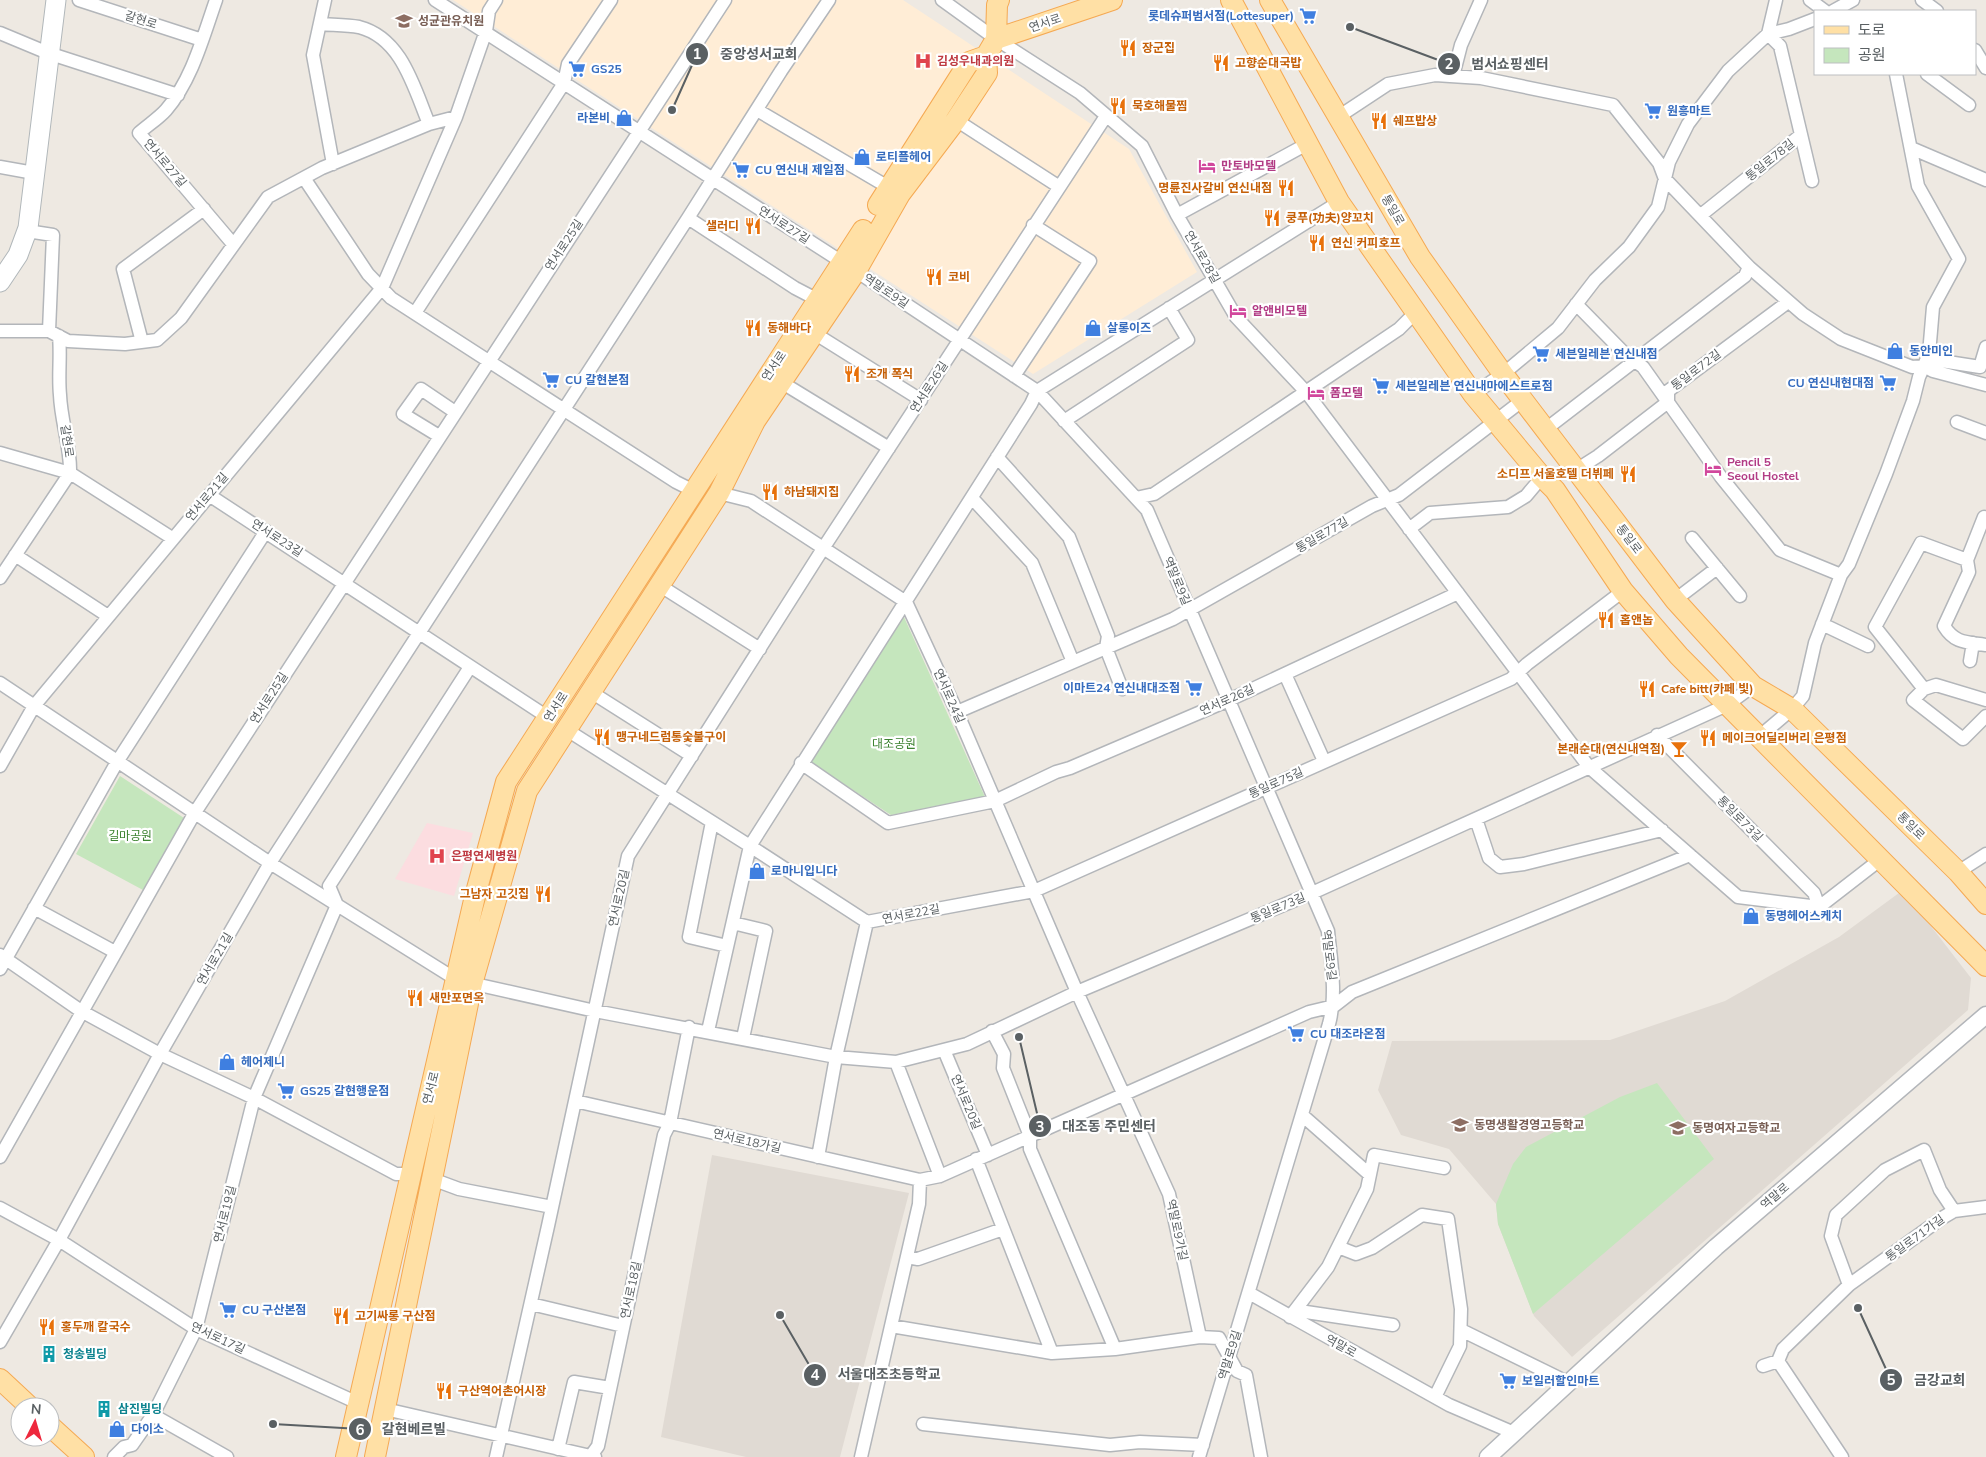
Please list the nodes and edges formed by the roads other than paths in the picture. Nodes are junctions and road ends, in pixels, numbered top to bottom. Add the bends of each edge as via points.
1 (56, 0) edge
2 (79, 0) edge
3 (216, 0) edge
4 (325, 0) edge
5 (435, 0) edge
6 (496, 0) edge
7 (611, 0) edge
8 (725, 0) edge
9 (829, 0) edge
10 (942, 0) edge
11 (999, 0) edge
12 (1066, 0) edge
13 (1112, 0) edge
14 (1231, 0) edge
15 (1270, 0) edge
16 (1481, 0) edge
17 (1776, 0) edge
18 (1810, 0) edge
19 (1854, 0) edge
20 (1922, 0) edge
21 (1824, 10) edge
22 (1840, 10) edge
23 (1936, 10) edge
24 (1814, 19) edge
25 (1048, 22) junction
26 (320, 24) junction
27 (486, 31) junction
28 (0, 33) edge
29 (1768, 34) junction
30 (202, 40) junction
31 (991, 47) junction
32 (1976, 52) edge
33 (48, 53) junction
34 (1986, 68) edge
35 (1896, 75) edge
36 (1928, 75) edge
37 (1453, 76) junction
38 (564, 83) junction
39 (178, 94) junction
40 (1969, 105) dead end
41 (757, 110) junction
42 (1106, 116) junction
43 (456, 117) junction
44 (1338, 117) junction
45 (956, 120) junction
46 (429, 124) junction
47 (640, 131) junction
48 (1801, 135) junction
49 (1307, 144) junction
50 (1911, 148) junction
51 (333, 164) junction
52 (0, 167) edge
53 (34, 173) junction
54 (304, 178) junction
55 (713, 179) junction
56 (1665, 179) junction
57 (1986, 180) edge
58 (1812, 181) dead end
59 (1058, 186) junction
60 (888, 187) junction
61 (1339, 202) junction
62 (204, 209) junction
63 (1178, 215) junction
64 (1701, 215) junction
65 (688, 218) junction
66 (1032, 225) junction
67 (27, 231) junction
68 (233, 244) junction
69 (850, 267) junction
70 (1749, 268) junction
71 (1214, 279) junction
72 (0, 282) edge
73 (382, 288) junction
74 (818, 300) junction
75 (1788, 302) junction
76 (1576, 304) junction
77 (1169, 308) junction
78 (1417, 311) junction
79 (415, 313) junction
80 (0, 331) edge
81 (54, 333) junction
82 (814, 333) junction
83 (959, 340) junction
84 (142, 342) junction
85 (1986, 347) edge
86 (489, 359) junction
87 (1635, 359) junction
88 (1924, 366) junction
89 (1503, 374) junction
90 (1014, 376) junction
91 (781, 382) junction
92 (1986, 385) edge
93 (1037, 391) junction
94 (1306, 393) junction
95 (1473, 394) junction
96 (921, 400) junction
97 (1523, 400) junction
98 (1668, 402) junction
99 (564, 408) junction
100 (455, 412) junction
101 (1064, 421) junction
102 (1496, 421) junction
103 (1957, 422) dead end
104 (1546, 429) junction
105 (1986, 433) edge
106 (439, 436) junction
107 (889, 448) junction
108 (0, 452) edge
109 (997, 457) junction
110 (1576, 470) junction
111 (70, 473) junction
112 (1542, 477) junction
113 (694, 491) junction
114 (719, 493) junction
115 (209, 494) junction
116 (972, 498) junction
117 (1136, 498) junction
118 (1388, 501) junction
119 (1986, 518) edge
120 (1409, 529) junction
121 (266, 531) junction
122 (172, 538) junction
123 (1692, 538) dead end
124 (824, 547) junction
125 (15, 555) junction
126 (1968, 560) junction
127 (1716, 568) junction
128 (1841, 575) junction
129 (0, 578) edge
130 (344, 582) junction
131 (659, 585) junction
132 (1623, 591) junction
133 (1458, 594) junction
134 (1740, 596) dead end
135 (1675, 600) junction
136 (906, 602) junction
137 (1190, 610) junction
138 (108, 616) junction
139 (1822, 624) junction
140 (418, 633) junction
141 (1973, 643) junction
142 (1986, 645) edge
143 (1868, 646) dead end
144 (1106, 648) junction
145 (760, 649) junction
146 (1970, 661) dead end
147 (1073, 662) junction
148 (470, 667) junction
149 (1285, 674) junction
150 (1518, 674) junction
151 (0, 683) edge
152 (1753, 686) junction
153 (1122, 689) dead end
154 (1924, 689) junction
155 (591, 692) junction
156 (1229, 700) junction
157 (1986, 700) edge
158 (1727, 705) junction
159 (34, 706) junction
160 (1792, 709) junction
161 (957, 712) junction
162 (1986, 716) edge
163 (549, 718) junction
164 (567, 730) junction
165 (1657, 735) junction
166 (1760, 736) junction
167 (692, 756) junction
168 (117, 762) junction
169 (1324, 762) junction
170 (801, 763) junction
171 (0, 766) edge
172 (1589, 767) junction
173 (1266, 787) junction
174 (668, 795) junction
175 (995, 801) junction
176 (194, 814) junction
177 (1476, 819) junction
178 (712, 822) junction
179 (1662, 830) junction
180 (750, 846) junction
181 (1986, 854) edge
182 (1690, 855) junction
183 (1881, 859) junction
184 (270, 864) junction
185 (1958, 872) junction
186 (1034, 890) junction
187 (1312, 893) junction
188 (1986, 904) edge
189 (337, 905) junction
190 (1819, 907) junction
191 (34, 908) junction
192 (867, 922) junction
193 (733, 923) junction
194 (727, 946) junction
195 (115, 952) junction
196 (2, 961) edge
197 (1986, 966) edge
198 (464, 982) junction
199 (1077, 992) junction
200 (1334, 1006) junction
201 (595, 1010) junction
202 (81, 1011) junction
203 (1986, 1014) edge
204 (689, 1028) junction
205 (708, 1031) junction
206 (992, 1031) junction
207 (743, 1038) junction
208 (944, 1050) junction
209 (160, 1054) junction
210 (836, 1057) junction
211 (896, 1062) junction
212 (1124, 1092) junction
213 (254, 1098) junction
214 (575, 1101) junction
215 (1302, 1115) junction
216 (670, 1123) junction
217 (1030, 1136) junction
218 (0, 1157) edge
219 (818, 1157) junction
220 (982, 1157) junction
221 (1444, 1168) dead end
222 (410, 1174) junction
223 (1369, 1174) junction
224 (940, 1176) junction
225 (432, 1179) junction
226 (920, 1180) junction
227 (552, 1207) junction
228 (1986, 1207) edge
229 (0, 1208) edge
230 (1954, 1211) junction
231 (1003, 1228) junction
232 (59, 1240) junction
233 (1338, 1247) junction
234 (907, 1256) junction
235 (1849, 1285) junction
236 (1249, 1293) junction
237 (531, 1304) junction
238 (1290, 1317) junction
239 (1393, 1325) dead end
240 (623, 1326) junction
241 (891, 1326) junction
242 (196, 1329) junction
243 (1461, 1330) junction
244 (1200, 1337) junction
245 (0, 1342) edge
246 (1115, 1349) junction
247 (1052, 1353) junction
248 (1229, 1355) junction
249 (1778, 1361) junction
250 (1763, 1366) dead end
251 (0, 1379) edge
252 (1569, 1383) junction
253 (610, 1388) junction
254 (19, 1397) edge
255 (1435, 1397) junction
256 (360, 1404) junction
257 (385, 1409) junction
258 (153, 1415) junction
259 (923, 1424) dead end
260 (1514, 1433) junction
261 (60, 1436) edge
262 (501, 1437) junction
263 (558, 1449) junction
264 (1201, 1451) edge
265 (82, 1457) edge
266 (114, 1457) edge
267 (226, 1457) edge
268 (346, 1457) edge
269 (375, 1457) edge
270 (496, 1457) edge
271 (592, 1457) edge
272 (861, 1457) edge
273 (1262, 1457) edge
274 (1488, 1457) edge
275 (1842, 1457) edge

1 - 33 main road
2 - 30 street, 갈현로
3 - 30 street, 연서로27길
4 - 26 street
5 - 27 street, 연서로27길
6 - 27 street via 489,11
7 - 38 street via 568,64
8 - 47 street
9 - 41 street
10 - 31 street, 연서로28길
11 - 31 main road
12 - 25 main road
13 - 25 main road, 연서로
14 - 49 main road
15 - 44 main road, 통일로
16 - 37 street via 1461,45
17 - 29 street
18 - 21 street
19 - 22 street
20 - 23 street
24 - 29 street
25 - 31 main road, 연서로
26 - 46 street via 359,27 383,38 402,60
26 - 51 street via 313,55
27 - 38 street, 연서로27길
27 - 43 street
28 - 33 street
29 - 48 street, 통일로78길 via 1780,46
29 - 56 street via 1728,70 1688,124
30 - 39 street, 연서로27길
31 - 42 street, 연서로28길 via 1080,93
31 - 45 main road, 연서로 via 986,74
31 - 60 main road, 연서로 via 969,62
32 - 34 street
33 - 39 street
33 - 53 main road
35 - 50 street
36 - 40 street
37 - 44 street via 1435,75 1388,84
37 - 56 street via 1480,78 1613,105 1659,163
38 - 47 street, 연서로27길
38 - 79 street
39 - 62 street, 연서로27길 via 165,111 139,132
41 - 55 street
41 - 60 street
42 - 59 street, 연서로26길
42 - 63 street, 연서로28길 via 1142,146
43 - 46 street
43 - 73 street
44 - 89 main road, 통일로 via 1420,257
45 - 59 street
45 - 69 main road, 연서로
46 - 51 street
47 - 55 street, 연서로27길
47 - 86 street, 연서로25길
48 - 58 street
48 - 64 street, 통일로78길
49 - 61 main road
49 - 63 street
50 - 57 street
50 - 88 street via 1918,186 1959,260 1933,307 1929,354
51 - 54 street
52 - 53 street
53 - 67 main road
54 - 68 street via 268,197
54 - 73 street via 368,274
55 - 65 street
55 - 69 street, 연서로27길
56 - 64 street
56 - 76 street via 1658,207 1629,247
59 - 66 street, 연서로26길
60 - 69 main road, 연서로
61 - 71 street
61 - 78 main road
62 - 68 street, 연서로27길
62 - 84 street via 123,269
63 - 71 street, 연서로28길
64 - 70 street
65 - 74 street
65 - 99 street
66 - 83 street, 연서로26길
66 - 90 street via 1090,261
67 - 72 main road via 18,255
67 - 81 street, 갈현로 via 53,235
68 - 84 street via 181,318 157,340
69 - 74 main road, 연서로
69 - 82 main road, 연서로
69 - 83 street, 역말로9길
70 - 75 street
70 - 87 street via 1745,276
71 - 77 street
71 - 94 street, 연서로28길 via 1236,317
73 - 79 street via 391,298
73 - 115 street, 연서로21길
74 - 113 main road, 연서로
75 - 88 street via 1841,339 1912,367
75 - 98 street, 통일로72길 via 1668,391
76 - 87 street via 1625,354
76 - 89 street via 1558,328
77 - 93 street
77 - 101 street via 1188,340
78 - 94 street via 1399,329
78 - 95 main road
79 - 86 street
80 - 81 street
81 - 84 street via 68,340 87,342
81 - 111 street, 갈현로 via 61,352 60,395
82 - 91 main road, 연서로
82 - 96 street
83 - 90 street, 역말로9길
83 - 96 street, 연서로26길
85 - 88 street via 1980,367 1936,360
86 - 99 street
86 - 100 street, 연서로25길
87 - 98 street
87 - 104 street
88 - 92 street
88 - 128 street via 1886,474 1849,564
89 - 95 street
89 - 97 main road, 통일로
90 - 93 street, 역말로9길
91 - 107 street, 연서로
91 - 114 main road, 연서로 via 755,421
93 - 101 street, 역말로9길
93 - 109 street
94 - 117 street via 1154,494
94 - 118 street, 연서로28길
95 - 102 main road
96 - 107 street, 연서로26길
97 - 102 street, 통일로77길
97 - 104 main road, 통일로
98 - 110 street
98 - 128 street, 통일로72길 via 1780,550
99 - 113 street
99 - 140 street
100 - 106 street, 연서로25길
100 - 106 street via 421,389 403,414
101 - 117 street, 역말로9길
102 - 112 main road
102 - 118 street, 통일로77길
103 - 105 street
104 - 110 main road, 통일로
106 - 130 street, 연서로25길
107 - 124 street, 연서로26길
108 - 111 street, 갈현로
109 - 116 street
109 - 144 street via 1069,536 1108,636
110 - 135 main road, 통일로
111 - 122 street
111 - 125 street
112 - 120 street via 1526,496 1508,507 1430,513
112 - 132 main road via 1555,490
113 - 163 main road, 연서로
114 - 124 street via 751,501
114 - 131 main road, 연서로
115 - 121 street, 연서로23길
115 - 122 street, 연서로21길
116 - 136 street
116 - 147 street via 1032,562
117 - 137 street, 역말로9길 via 1147,510
118 - 120 street
118 - 137 street, 통일로77길 via 1372,506
119 - 126 street
120 - 133 street
121 - 130 street, 연서로23길
121 - 168 street
122 - 138 street
123 - 127 street
124 - 136 street
124 - 145 street
125 - 129 street
125 - 138 street
126 - 141 street via 1969,572 1944,626 1951,636
126 - 154 street via 1921,543 1875,627
127 - 134 street
127 - 135 street
128 - 139 street
130 - 140 street, 연서로23길
130 - 176 street, 연서로25길
131 - 145 street
131 - 155 main road, 연서로
132 - 150 street, 통일로75길
132 - 158 main road
133 - 149 street, 연서로26길
133 - 150 street
135 - 152 main road, 통일로
136 - 161 street, 연서로24길
136 - 170 street
137 - 144 street, 통일로77길
137 - 156 street, 역말로9길
138 - 159 street
139 - 143 street
139 - 160 street via 1803,696
140 - 148 street, 연서로23길
140 - 184 street, 연서로21길
141 - 142 street
141 - 146 street
144 - 147 street, 통일로77길
144 - 153 street
145 - 167 street
147 - 161 street, 통일로77길
148 - 163 street, 연서로23길
148 - 189 street via 329,886
149 - 156 street, 연서로26길
149 - 169 street
150 - 169 street, 통일로75길 via 1511,680
150 - 172 street
151 - 159 street
152 - 158 street, 통일로73길
152 - 160 main road, 통일로
154 - 157 street via 1936,685 1965,690
154 - 162 street via 1913,700 1963,739
155 - 164 main road, 연서로
155 - 167 street
156 - 173 street, 역말로9길
156 - 175 street, 연서로26길
158 - 165 street, 통일로73길
158 - 166 main road
159 - 168 street
159 - 171 street
160 - 166 street
160 - 185 main road, 통일로
161 - 175 street, 연서로24길
163 - 198 main road, 연서로 via 506,782 475,896
164 - 174 street, 연서로22길
164 - 198 main road, 연서로 via 526,791
165 - 172 street, 통일로73길
165 - 190 street, 통일로73길 via 1814,893
166 - 183 main road
167 - 174 street
168 - 176 street
168 - 191 street
169 - 173 street, 통일로75길
170 - 175 street via 888,823
170 - 180 street
172 - 177 street, 통일로73길
172 - 179 street
173 - 186 street, 통일로75길
173 - 187 street, 역말로9길
174 - 178 street, 연서로22길
174 - 201 street, 연서로20길 via 628,856
175 - 186 street, 연서로24길
176 - 184 street
176 - 195 street
177 - 179 street via 1488,858 1500,867
177 - 187 street, 통일로73길
178 - 180 street, 연서로22길
178 - 194 street via 689,936
179 - 182 street
180 - 192 street, 연서로22길
180 - 193 street
181 - 185 street
182 - 190 street via 1738,897
182 - 200 street, 역말로9길 via 1352,992
183 - 190 street
183 - 197 main road
184 - 189 street
184 - 209 street, 연서로21길
185 - 188 main road, 통일로
186 - 192 street, 연서로22길
186 - 199 street, 연서로24길
187 - 199 street, 통일로73길
187 - 200 street, 역말로9길 via 1328,931
189 - 198 street
189 - 213 street
191 - 195 street
191 - 196 street
192 - 210 street
193 - 194 street
193 - 207 street via 766,931
194 - 205 street
195 - 202 street
196 - 202 street
198 - 201 street
198 - 222 main road, 연서로
198 - 225 main road, 연서로
199 - 206 street
199 - 212 street, 역말로9가길
200 - 212 street, 역말로9길 via 1309,1012
200 - 215 street, 역말로9길
201 - 204 street
201 - 214 street, 연서로20길
202 - 209 street
202 - 218 street
203 - 252 street, 역말로 via 1716,1247
204 - 205 street
204 - 216 street, 연서로18길
205 - 207 street
206 - 208 street via 967,1044
206 - 217 street via 1004,1054 1003,1068
207 - 210 street
208 - 211 street
208 - 220 street, 연서로20길
209 - 213 street
209 - 232 street
210 - 211 street
210 - 219 street
211 - 224 street
212 - 217 street, 역말로9길
212 - 244 street, 역말로9가길 via 1169,1194
213 - 222 street via 396,1174
213 - 242 street, 연서로19길
214 - 216 street, 연서로18가길
214 - 227 street
215 - 223 street
215 - 236 street, 역말로9길
216 - 219 street, 연서로18가길
216 - 240 street, 연서로18길 via 664,1135
217 - 220 street, 역말로9길
217 - 246 street via 1030,1149
219 - 226 street, 연서로18가길
220 - 224 street, 역말로9길
220 - 231 street
221 - 223 street via 1374,1155
222 - 256 main road, 연서로
223 - 233 street via 1367,1189
224 - 226 street, 연서로18가길
225 - 227 street via 459,1189
225 - 257 main road, 연서로
226 - 234 street via 919,1204
227 - 237 street
228 - 230 street, 통일로71가길
229 - 232 street, 연서로17길
230 - 235 street, 통일로71가길
230 - 235 street via 1940,1190 1924,1150 1885,1170 1836,1215 1831,1236
231 - 234 street via 918,1259
231 - 247 street
232 - 242 street, 연서로17길
232 - 245 street
233 - 238 street via 1328,1268
233 - 243 street via 1356,1254 1372,1248 1422,1215 1448,1219 1459,1286
234 - 241 street
235 - 249 street, 통일로71가길 via 1783,1349
236 - 238 street, 역말로
236 - 248 street, 역말로9길
237 - 240 street
237 - 262 street
238 - 239 street via 1306,1312
238 - 255 street, 역말로
240 - 253 street, 연서로18길
241 - 247 street
241 - 272 street
242 - 256 street, 연서로17길
242 - 258 street, 연서로19길
243 - 252 street
243 - 255 street via 1460,1346
244 - 246 street
244 - 248 street via 1219,1338
246 - 247 street
248 - 264 street, 역말로9길
248 - 273 street via 1237,1371 1246,1375
249 - 250 street
249 - 275 street
251 - 254 main road
252 - 260 street, 역말로
253 - 263 street via 574,1382
253 - 271 street, 연서로18길 via 598,1446
255 - 260 street, 역말로
256 - 268 main road, 연서로
257 - 262 street, 연서로18길
257 - 269 main road, 연서로
258 - 266 street, 연서로19길 via 132,1445 124,1447
258 - 267 street
259 - 264 street, 역말로9길 via 1110,1445 1140,1442
260 - 274 street, 역말로
261 - 265 main road
262 - 263 street, 연서로18길
262 - 270 street
263 - 271 street, 연서로18길

